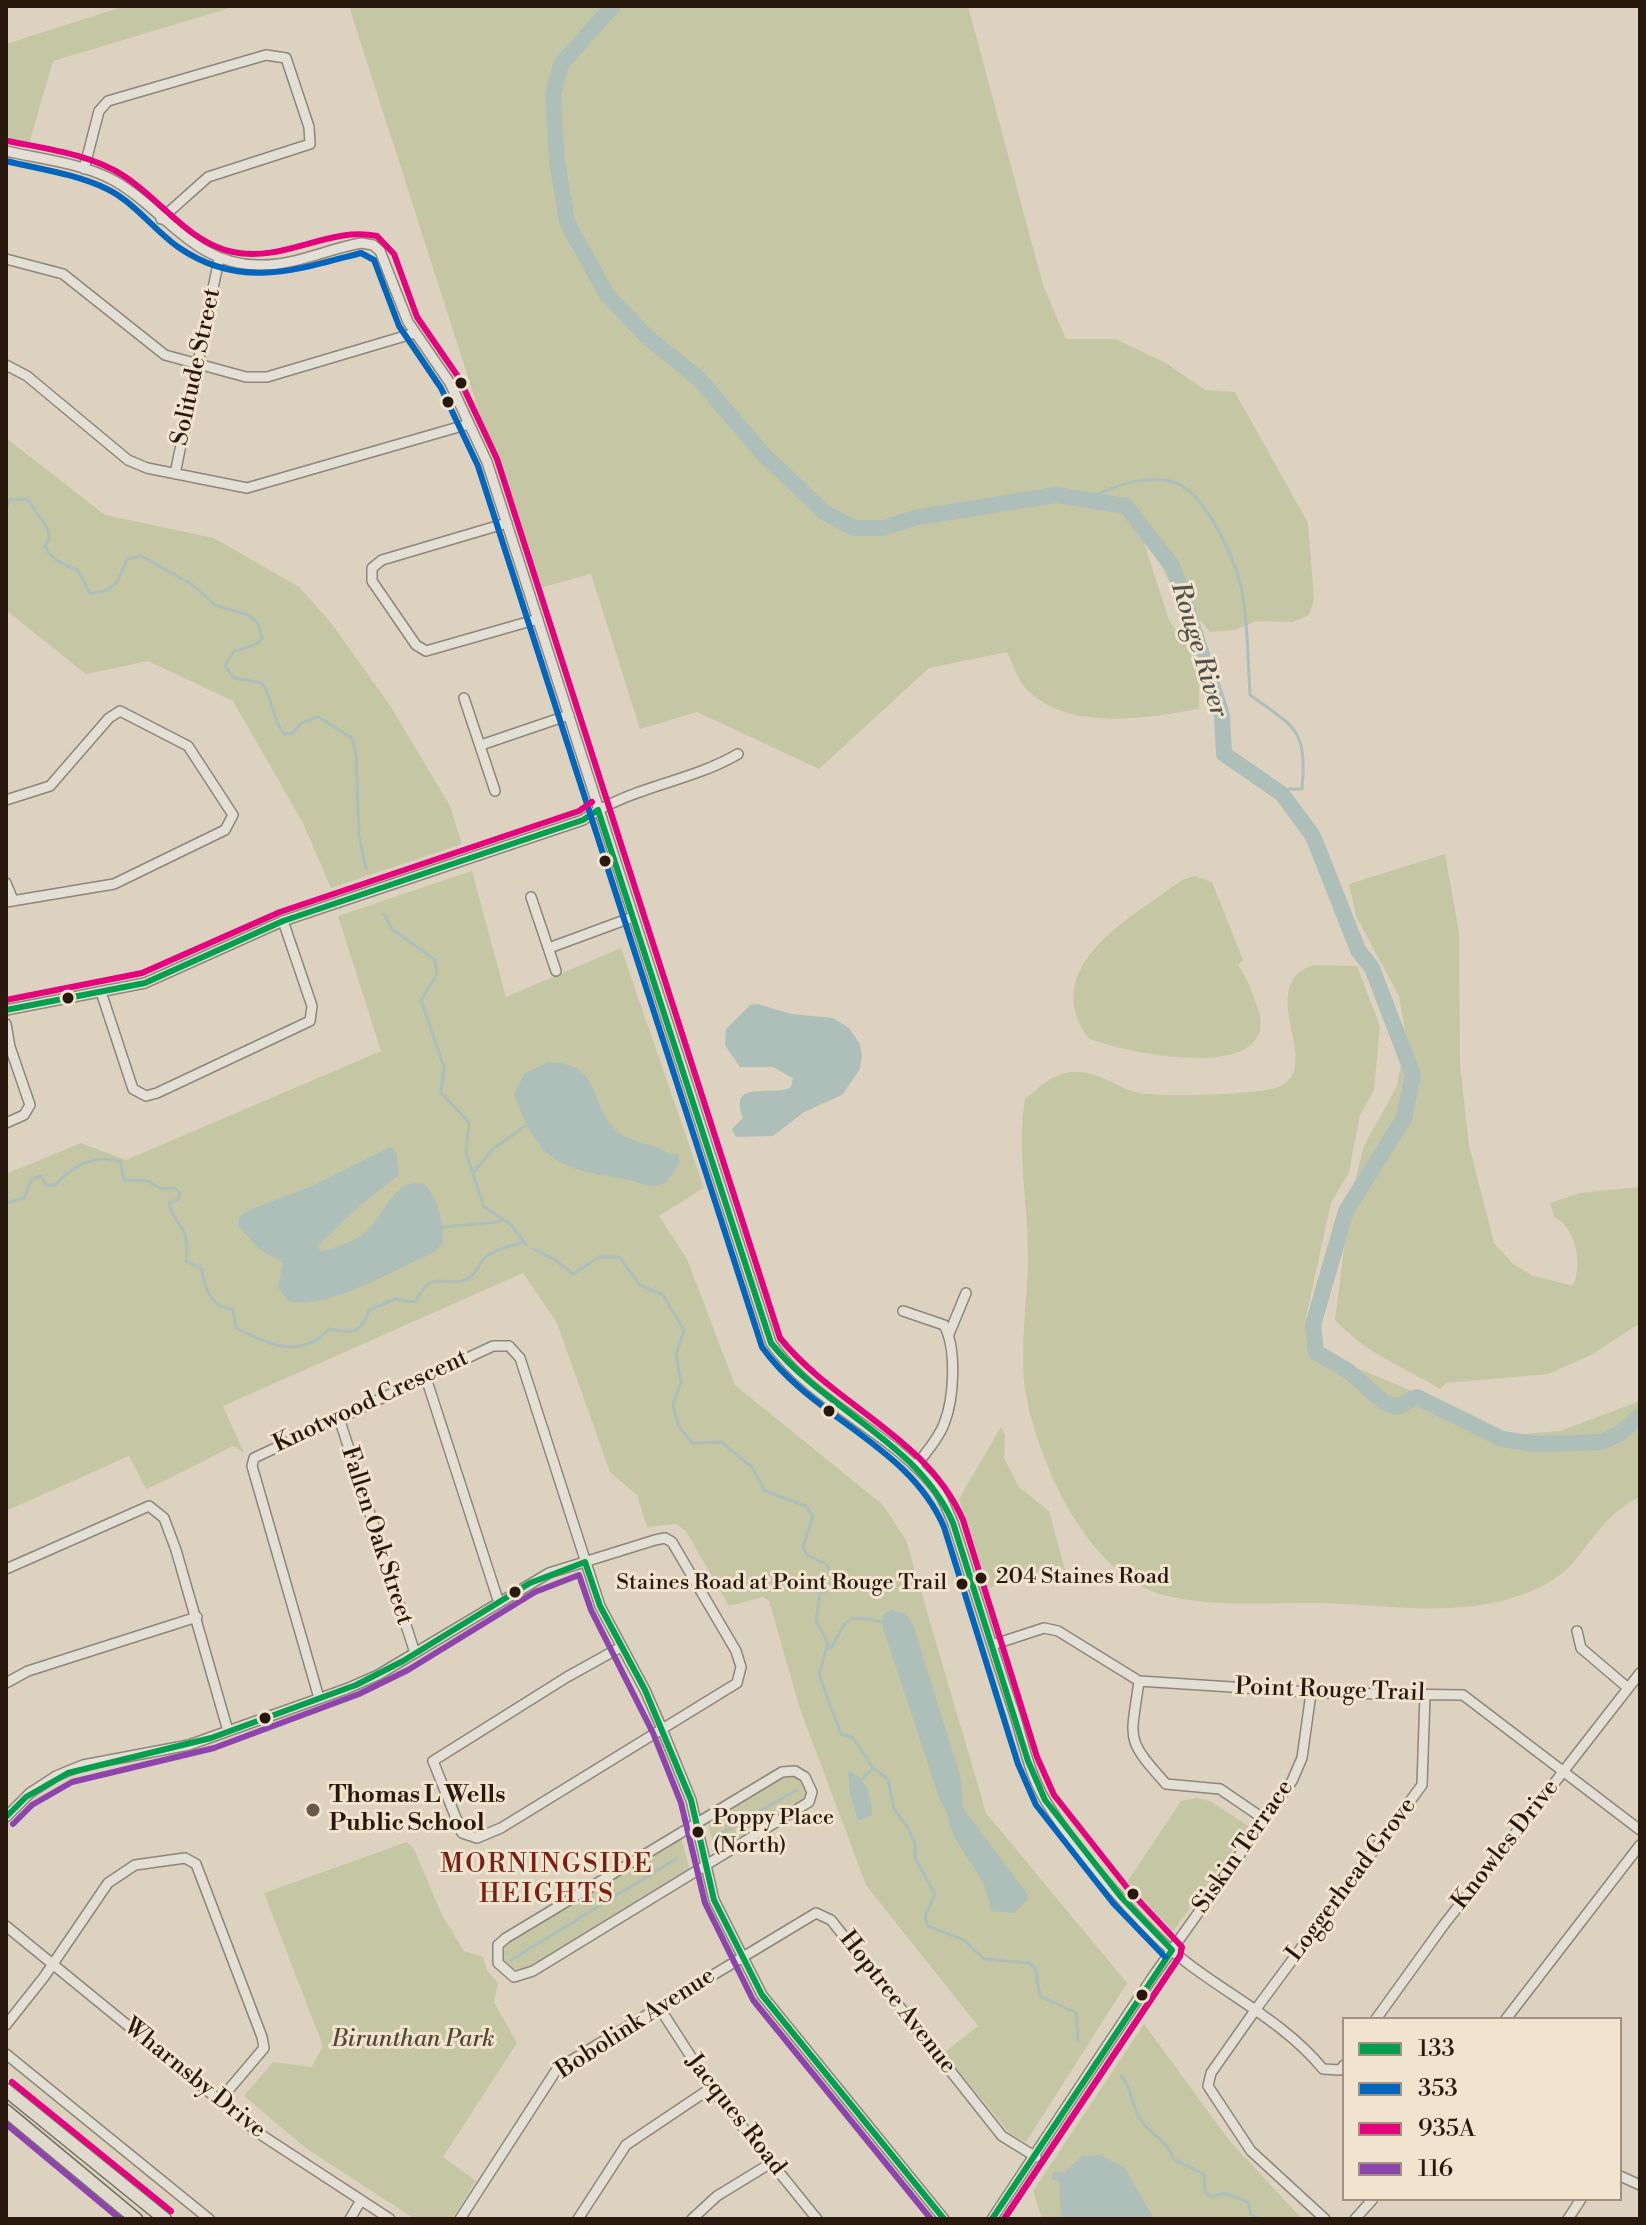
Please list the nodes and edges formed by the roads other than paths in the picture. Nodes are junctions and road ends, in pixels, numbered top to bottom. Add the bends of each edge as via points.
1 (6, 151) edge
2 (84, 169) junction
3 (161, 219) junction
4 (6, 259) edge
5 (219, 259) junction
6 (415, 333) junction
7 (197, 364) junction
8 (6, 365) edge
9 (469, 424) junction
10 (175, 474) junction
11 (507, 523) junction
12 (538, 619) junction
13 (464, 698) dead end
14 (569, 715) junction
15 (481, 745) junction
16 (738, 754) dead end
17 (495, 791) dead end
18 (6, 800) edge
19 (598, 810) junction
20 (6, 883) edge
21 (531, 897) dead end
22 (9, 901) edge
23 (633, 917) junction
24 (283, 921) junction
25 (549, 948) junction
26 (556, 971) dead end
27 (101, 992) junction
28 (6, 1016) edge
29 (6, 1123) edge
30 (966, 1293) dead end
31 (903, 1311) dead end
32 (949, 1334) junction
33 (426, 1378) junction
34 (339, 1418) junction
35 (916, 1466) junction
36 (585, 1562) junction
37 (6, 1569) edge
38 (499, 1603) junction
39 (197, 1617) junction
40 (1577, 1631) dead end
41 (992, 1645) junction
42 (621, 1647) junction
43 (415, 1653) junction
44 (1640, 1673) edge
45 (1139, 1681) junction
46 (6, 1683) edge
47 (1628, 1688) junction
48 (1311, 1693) junction
49 (1425, 1695) junction
50 (319, 1698) junction
51 (662, 1729) junction
52 (228, 1731) junction
53 (1564, 1772) junction
54 (6, 1817) edge
55 (1264, 1819) junction
56 (696, 1824) junction
57 (1640, 1830) edge
58 (1640, 1845) edge
59 (706, 1867) junction
60 (6, 1926) edge
61 (1172, 1950) junction
62 (741, 1956) junction
63 (53, 1963) junction
64 (659, 2007) junction
65 (1256, 2009) junction
66 (1377, 2017) edge
67 (1508, 2017) edge
68 (6, 2025) edge
69 (6, 2054) edge
70 (1342, 2068) edge
71 (711, 2088) junction
72 (6, 2090) edge
73 (220, 2100) junction
74 (20, 2102) junction
75 (8, 2113) edge
76 (1036, 2157) junction
77 (771, 2163) junction
78 (1371, 2201) edge
79 (1580, 2201) edge
80 (360, 2202) junction
81 (136, 2219) edge
82 (165, 2219) edge
83 (209, 2219) edge
84 (350, 2219) edge
85 (390, 2219) edge
86 (460, 2219) edge
87 (578, 2219) edge
88 (692, 2219) edge
89 (817, 2219) edge
90 (944, 2219) edge
91 (992, 2219) edge
92 (1325, 2219) edge
93 (1355, 2219) edge
94 (1568, 2219) edge

1 - 2 street
2 - 3 street via 123,187
2 - 3 street via 99,111 108,101 266,55 286,58 310,144 208,177
3 - 5 street
4 - 7 street via 63,274 155,350
5 - 6 street via 272,265 356,243 373,245 385,259
5 - 7 street, Solitude Street
6 - 7 street via 267,377
6 - 9 street via 450,383
7 - 10 street, Solitude Street
8 - 10 street via 128,460
9 - 10 street via 259,486 237,488
9 - 11 street
11 - 12 street
11 - 12 street via 382,560 372,568 372,581 416,645 426,651
12 - 14 street
13 - 15 street
14 - 15 street
14 - 19 street
15 - 17 street
16 - 19 street via 612,800
18 - 22 street via 50,786 120,711 188,746 233,815 225,830 114,884
19 - 23 street
19 - 24 street via 583,820
20 - 22 street
21 - 25 street
23 - 25 street
23 - 35 street via 771,1343 787,1366
24 - 27 street via 145,983
24 - 27 street via 312,1006 310,1021 157,1093 146,1096 133,1089
25 - 26 street
27 - 28 street
28 - 29 street via 10,1047 30,1105 24,1115
30 - 32 street
31 - 32 street via 944,1325
32 - 35 street via 946,1416
33 - 34 street, Knotwood Crescent
33 - 36 street, Knotwood Crescent via 493,1346 509,1346 520,1358
33 - 38 street
34 - 43 street, Fallen Oak Street
34 - 50 street, Knotwood Crescent via 261,1453 252,1466
35 - 41 street via 939,1492 948,1513
36 - 38 street via 549,1573
36 - 42 street, Knotwood Crescent
36 - 51 street via 665,1538 672,1542 736,1651 741,1667 737,1683
37 - 39 street via 149,1506 164,1518
38 - 43 street
39 - 46 street via 28,1671
39 - 52 street
40 - 47 street via 1581,1648
41 - 45 street, Point Rouge Trail via 1044,1628 1058,1631
41 - 61 street via 1045,1800 1121,1897
42 - 51 street, Knotwood Crescent
42 - 51 street via 433,1761 462,1833 477,1838 501,1828
43 - 50 street via 378,1675
44 - 47 street, Knowles Drive
45 - 48 street, Point Rouge Trail
45 - 55 street via 1134,1748 1166,1784 1220,1789
47 - 53 street, Knowles Drive
48 - 49 street, Point Rouge Trail
48 - 55 street, Siskin Terrace via 1302,1758
49 - 53 street, Point Rouge Trail via 1463,1695
49 - 65 street, Loggerhead Grove via 1422,1785
50 - 52 street
51 - 56 street, Knotwood Crescent
52 - 54 street via 189,1745 83,1765 30,1793
53 - 57 street, Point Rouge Trail
53 - 66 street, Knowles Drive
55 - 61 street, Siskin Terrace
56 - 59 street, Knotwood Crescent
56 - 59 street via 782,1772 805,1777 812,1792 809,1802
56 - 59 street via 506,1938 498,1945 498,1963 514,1977 524,1976
58 - 67 street
59 - 62 street, Knotwood Crescent via 714,1900
60 - 63 street, Wharnsby Drive
61 - 65 street
61 - 76 street, Siskin Terrace
62 - 64 street, Bobolink Avenue
62 - 76 street, Hoptree Avenue via 816,1913 831,1920 1002,2136
62 - 90 street, Knotwood Crescent via 762,1995
63 - 68 street
63 - 73 street, Wharnsby Drive
63 - 73 street via 108,1883 135,1865 185,1858 196,1864 264,2048
64 - 71 street, Jacques Road
64 - 86 street, Bobolink Avenue via 557,2069
65 - 70 street via 1304,2046 1323,2069
65 - 92 street, Loggerhead Grove via 1211,2073 1208,2086 1251,2151
69 - 83 street
71 - 77 street, Jacques Road
71 - 87 street via 626,2145
72 - 74 main road
73 - 80 street, Wharnsby Drive via 294,2159
74 - 75 main road
74 - 82 main road
75 - 81 main road
76 - 91 street, Siskin Terrace
77 - 88 street via 717,2196
77 - 89 street, Jacques Road
78 - 93 street
79 - 94 street
80 - 84 street
80 - 85 street, Wharnsby Drive

